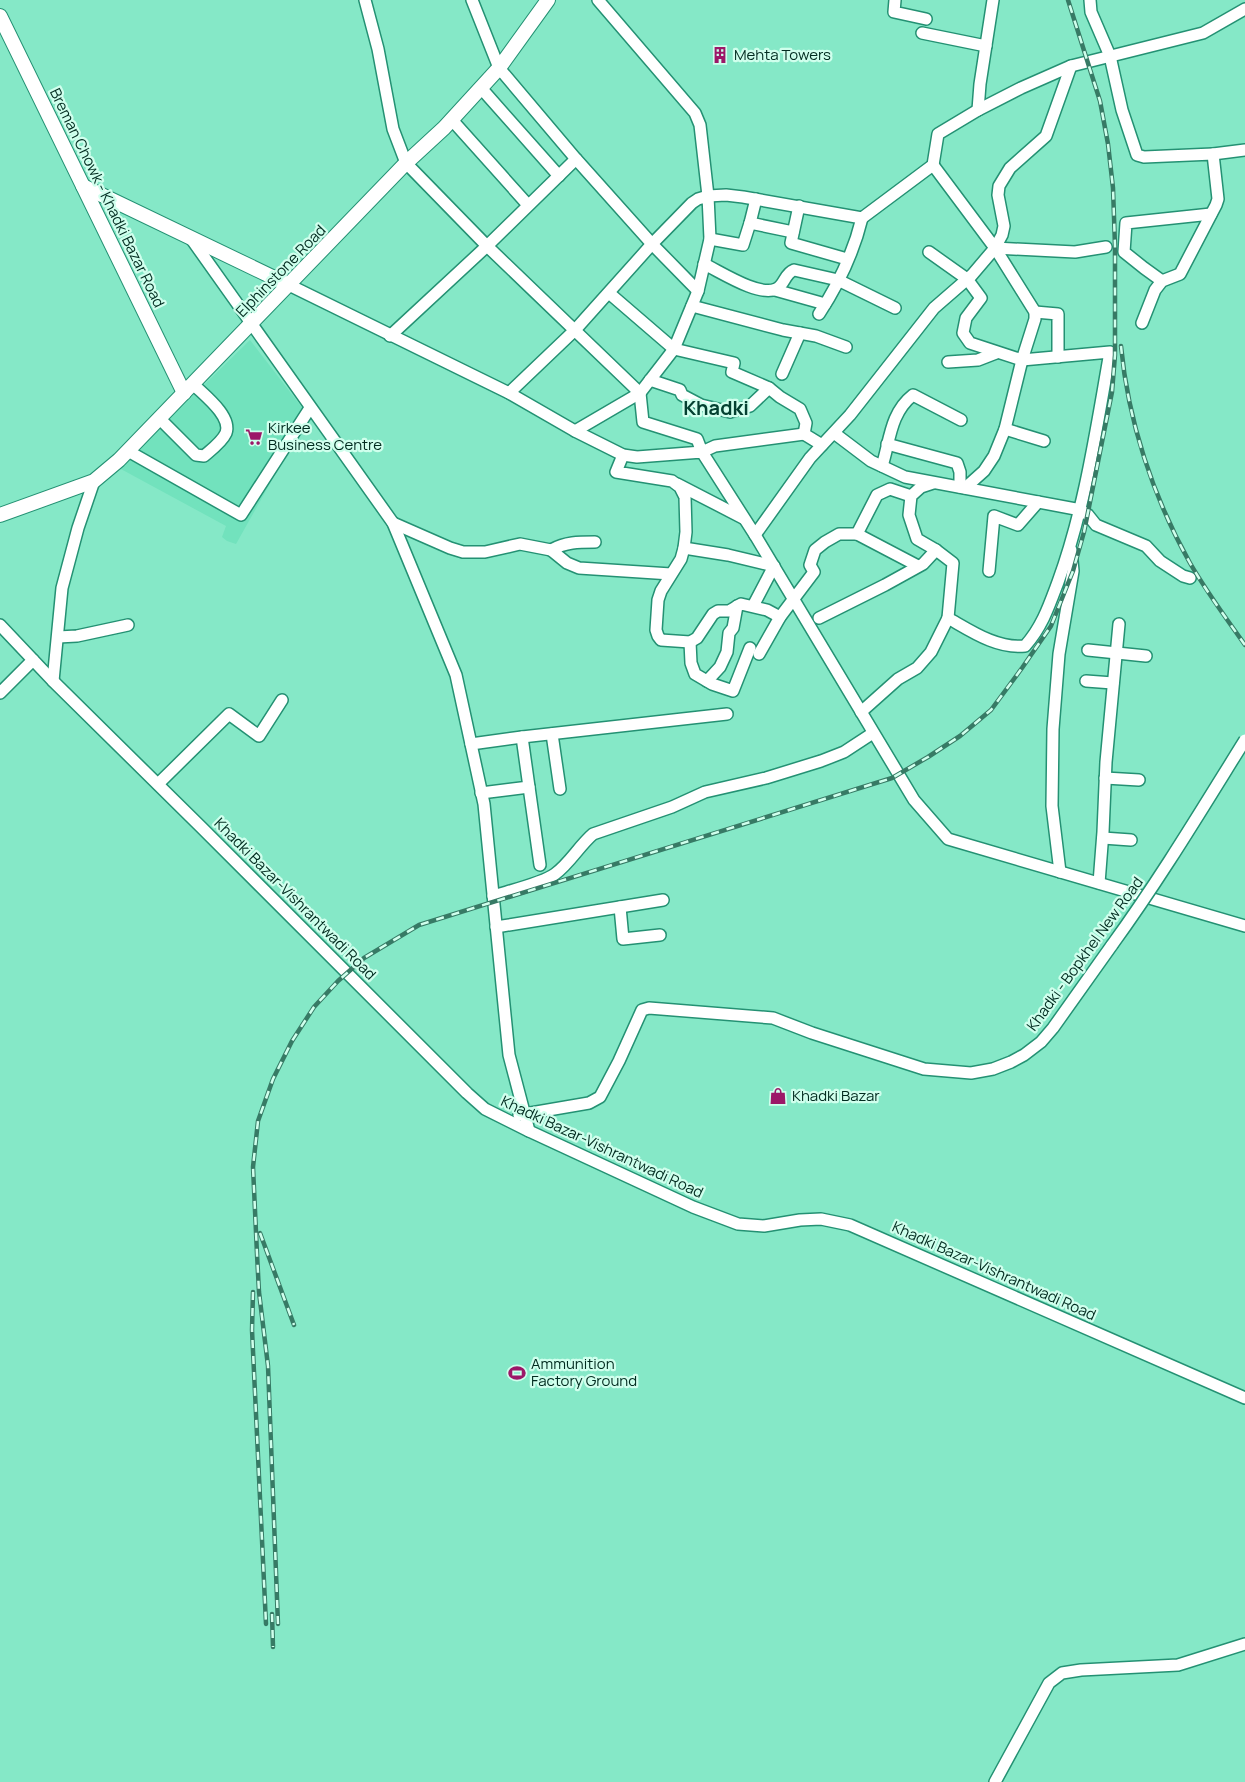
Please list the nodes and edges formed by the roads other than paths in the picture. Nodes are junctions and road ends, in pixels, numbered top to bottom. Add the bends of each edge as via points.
1 (366, 0) edge
2 (472, 0) edge
3 (598, 0) edge
4 (896, 0) edge
5 (992, 0) edge
6 (1090, 0) edge
7 (543, 2) edge
8 (1245, 8) edge
9 (0, 16) edge
10 (926, 19) dead end
11 (922, 33) dead end
12 (986, 46) junction
13 (1110, 56) junction
14 (1071, 66) junction
15 (500, 68) junction
16 (481, 88) junction
17 (978, 110) junction
18 (452, 120) junction
19 (1245, 150) edge
20 (1213, 154) junction
21 (576, 159) junction
22 (406, 163) junction
23 (933, 165) junction
24 (559, 176) junction
25 (83, 186) junction
26 (708, 196) junction
27 (756, 199) junction
28 (528, 205) junction
29 (799, 206) junction
30 (1211, 214) junction
31 (862, 218) junction
32 (750, 223) junction
33 (793, 232) junction
34 (190, 237) junction
35 (710, 239) junction
36 (652, 244) junction
37 (487, 246) junction
38 (996, 248) junction
39 (1106, 248) dead end
40 (929, 252) dead end
41 (847, 259) junction
42 (704, 264) junction
43 (967, 279) junction
44 (838, 280) junction
45 (1162, 281) junction
46 (289, 285) junction
47 (775, 290) junction
48 (698, 291) junction
49 (609, 293) junction
50 (692, 306) junction
51 (895, 308) dead end
52 (1035, 312) junction
53 (1142, 323) dead end
54 (251, 325) junction
55 (575, 330) junction
56 (800, 333) junction
57 (390, 336) junction
58 (846, 347) dead end
59 (674, 349) junction
60 (996, 353) junction
61 (1058, 357) junction
62 (1022, 360) junction
63 (948, 362) dead end
64 (782, 374) dead end
65 (650, 380) junction
66 (769, 388) junction
67 (189, 389) junction
68 (509, 393) junction
69 (640, 393) junction
70 (310, 408) junction
71 (160, 420) junction
72 (961, 420) dead end
73 (1005, 429) junction
74 (575, 431) junction
75 (834, 433) junction
76 (804, 434) junction
77 (1044, 441) dead end
78 (887, 444) junction
79 (822, 445) junction
80 (128, 451) junction
81 (702, 452) junction
82 (623, 455) junction
83 (882, 466) junction
84 (94, 481) junction
85 (933, 482) junction
86 (676, 484) junction
87 (962, 487) junction
88 (910, 496) junction
89 (1038, 502) junction
90 (1080, 510) junction
91 (0, 515) edge
92 (745, 519) junction
93 (394, 522) junction
94 (857, 534) junction
95 (755, 535) junction
96 (595, 542) dead end
97 (1071, 544) junction
98 (684, 548) junction
99 (551, 550) junction
100 (936, 550) junction
101 (774, 566) junction
102 (918, 566) junction
103 (989, 570) dead end
104 (671, 574) junction
105 (1190, 578) dead end
106 (794, 600) junction
107 (737, 606) junction
108 (753, 606) junction
109 (780, 617) junction
110 (819, 618) dead end
111 (948, 618) junction
112 (1119, 624) dead end
113 (128, 625) dead end
114 (0, 626) edge
115 (58, 637) junction
116 (690, 642) junction
117 (1088, 650) dead end
118 (1116, 653) junction
119 (1146, 656) dead end
120 (33, 660) junction
121 (53, 681) junction
122 (707, 681) junction
123 (1086, 681) dead end
124 (1113, 683) junction
125 (0, 693) edge
126 (282, 700) dead end
127 (861, 712) junction
128 (727, 714) dead end
129 (873, 733) junction
130 (552, 734) junction
131 (522, 737) junction
132 (1245, 740) edge
133 (471, 744) junction
134 (1105, 778) junction
135 (1139, 780) dead end
136 (158, 784) junction
137 (529, 787) junction
138 (560, 789) dead end
139 (481, 793) junction
140 (1103, 838) junction
141 (1131, 840) dead end
142 (540, 866) dead end
143 (1060, 872) junction
144 (1099, 883) junction
145 (493, 896) junction
146 (663, 900) dead end
147 (620, 907) junction
148 (1245, 926) edge
149 (496, 927) junction
150 (660, 935) dead end
151 (525, 1113) junction
152 (506, 1119) junction
153 (529, 1131) junction
154 (1245, 1398) edge
155 (1245, 1644) edge
156 (995, 1782) edge

1 - 22 street via 393,129
2 - 15 street
3 - 26 street via 695,113 700,125
4 - 10 street via 894,12
5 - 12 street
6 - 13 street via 1091,12
7 - 15 main road, Elphinstone Road
8 - 13 street via 1203,33
9 - 25 main road, Breman Chowk - Khadki Bazar Road
11 - 12 street
12 - 17 street
13 - 14 street
13 - 20 street via 1122,110 1137,155
14 - 17 street
14 - 38 street via 1046,136 1010,168 999,186 1004,226
15 - 16 main road, Elphinstone Road
15 - 21 street
16 - 18 main road, Elphinstone Road
16 - 24 street
17 - 23 street via 938,134
18 - 22 main road, Elphinstone Road
18 - 28 street
19 - 20 street
20 - 30 street via 1218,199
21 - 24 street
21 - 36 street
22 - 37 street
22 - 46 main road, Elphinstone Road
23 - 31 street
23 - 38 street
24 - 28 street
25 - 34 main road
25 - 67 main road, Breman Chowk - Khadki Bazar Road
26 - 27 street
26 - 35 street
26 - 36 street via 692,203
27 - 29 street
27 - 32 street
28 - 37 street
29 - 31 street
29 - 33 street
30 - 45 street via 1180,274
30 - 45 street via 1126,223 1124,252
31 - 41 street
32 - 33 street
32 - 35 street via 743,246
33 - 41 street via 791,244
34 - 46 main road
34 - 54 street
35 - 42 street
36 - 48 street
36 - 49 street
37 - 55 street
37 - 57 street
38 - 39 street via 1075,252
38 - 43 street
38 - 52 street
40 - 43 street
41 - 44 street
42 - 47 street via 754,288
42 - 48 street
43 - 60 street via 981,298 966,318 963,333 970,343
43 - 75 street via 934,308
44 - 47 street via 794,270
44 - 47 street via 822,309
44 - 51 street
45 - 53 street
46 - 54 main road, Elphinstone Road
46 - 57 street
48 - 50 street
49 - 55 street
49 - 59 street
50 - 56 street
50 - 59 street
52 - 61 street via 1058,314
52 - 62 street
54 - 67 main road, Elphinstone Road
54 - 70 street
55 - 68 street
55 - 69 street
56 - 58 street
56 - 64 street
57 - 68 street
59 - 65 street
59 - 66 street via 734,363 732,372
60 - 62 street
60 - 63 street via 978,360
61 - 62 street
61 - 90 street via 1110,352
62 - 73 street
65 - 66 street via 680,390 682,395 701,404 730,412 750,406
65 - 69 street
66 - 76 street via 800,409 806,423
67 - 71 main road, Elphinstone Road
67 - 71 street via 219,410 225,420 226,432 220,441 204,456 196,455
68 - 74 street
69 - 74 street
69 - 81 street via 643,422 697,439
70 - 80 street via 241,515
70 - 93 street
71 - 80 main road, Elphinstone Road
72 - 78 street via 913,395 904,403
73 - 77 street
73 - 87 street via 984,471
74 - 82 street
75 - 79 street
75 - 83 street
76 - 79 street
76 - 81 street via 715,446
78 - 83 street
78 - 87 street via 957,463
79 - 95 street
80 - 84 main road, Elphinstone Road
81 - 82 street via 637,457
81 - 92 street
82 - 86 street via 616,472
83 - 85 street via 905,477
84 - 91 main road, Elphinstone Road
84 - 115 street via 62,588
85 - 87 street
85 - 88 street
86 - 92 street
86 - 98 street via 685,497
87 - 89 street
88 - 94 street via 890,489 877,495
88 - 100 street via 909,514 917,538
89 - 90 street
89 - 103 street via 1018,525 994,516
90 - 97 street
90 - 105 street via 1096,526 1146,546 1160,561
92 - 95 street
93 - 99 street via 463,552 485,552 520,544
93 - 133 street via 456,675
94 - 102 street
94 - 106 street via 839,534 815,550 810,565 814,572
95 - 101 street
96 - 99 street via 575,542
97 - 111 street via 1043,621 1025,646 993,642
97 - 143 street via 1073,571 1059,654 1053,729 1052,806
98 - 101 street
98 - 104 street
99 - 104 street via 579,568
100 - 102 street
100 - 111 street via 953,563
101 - 106 street
101 - 108 street
102 - 110 street
104 - 116 street via 658,600 658,636 665,641
106 - 109 street
106 - 127 street
107 - 108 street
107 - 116 street via 712,614 697,638
107 - 122 street via 727,652 720,667
108 - 109 street
109 - 122 street via 754,651 734,691
111 - 127 street via 922,663 898,679
112 - 118 street
113 - 115 street
114 - 120 street, Khadki Bazar-Vishrantwadi Road
115 - 121 street
116 - 122 street via 695,674
117 - 118 street
118 - 119 street
118 - 124 street
120 - 121 street, Khadki Bazar-Vishrantwadi Road
120 - 125 street
121 - 136 street, Khadki Bazar-Vishrantwadi Road
123 - 124 street
124 - 134 street
126 - 136 street via 259,736 229,714
127 - 129 street
128 - 130 street
129 - 143 street via 914,800 948,839
129 - 145 street via 821,762 705,792 593,834 553,876
130 - 131 street
130 - 138 street
131 - 133 street
131 - 137 street
132 - 151 street, Khadki - Bopkhel New Road, bridge via 1140,906 1053,1028 1024,1055 993,1069 971,1073 924,1069 773,1018 649,1008 642,1010 600,1097 589,1103
133 - 139 street
134 - 135 street
134 - 140 street
136 - 152 street, Khadki Bazar-Vishrantwadi Road via 467,1093 485,1109
137 - 139 street
137 - 142 street
139 - 145 street
140 - 141 street
140 - 144 street
143 - 144 street
144 - 148 street
145 - 149 street
146 - 147 street
147 - 149 street
147 - 150 street via 623,939
149 - 151 street via 509,1055
151 - 152 street
151 - 153 street
152 - 153 street, Khadki Bazar-Vishrantwadi Road
153 - 154 street, Khadki Bazar-Vishrantwadi Road via 693,1207 738,1224 764,1226 821,1219 850,1225
155 - 156 street via 1178,1665 1062,1673 1049,1683

